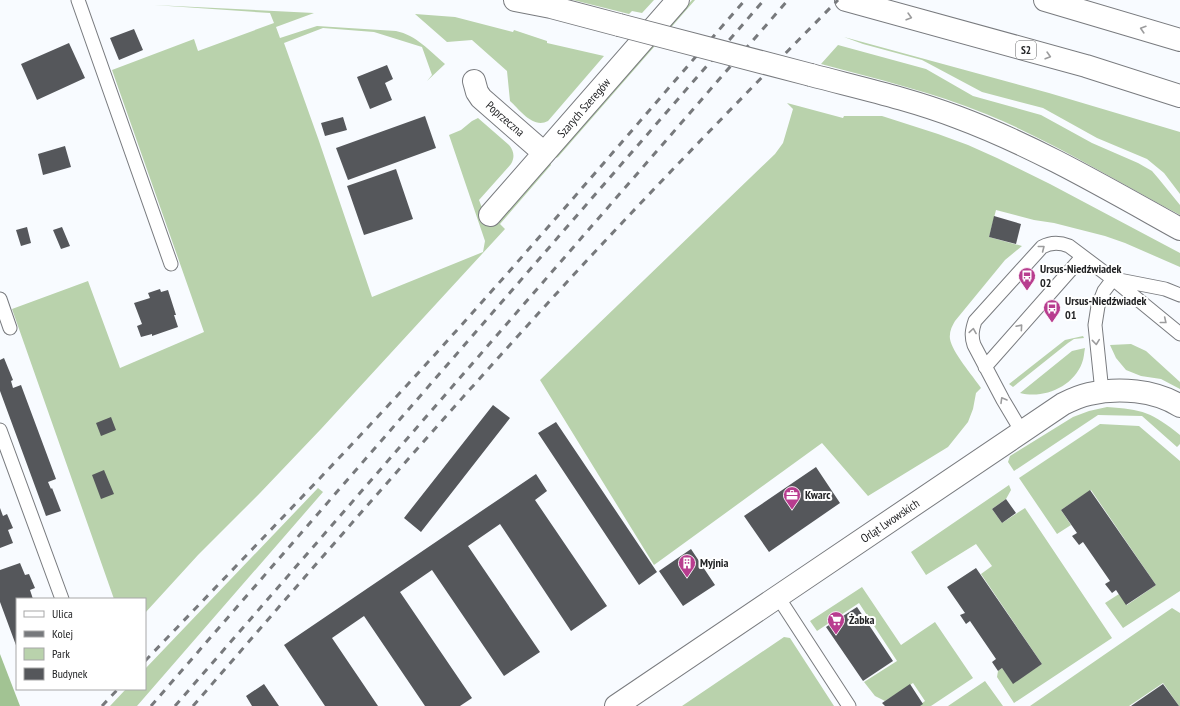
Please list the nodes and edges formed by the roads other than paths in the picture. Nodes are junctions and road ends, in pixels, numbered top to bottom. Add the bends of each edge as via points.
1 (78, 0) edge
2 (515, 0) edge
3 (678, 0) edge
4 (846, 0) edge
5 (1045, 0) edge
6 (1180, 40) edge
7 (474, 81) dead end
8 (1180, 96) edge
9 (544, 153) junction
10 (490, 215) dead end
11 (1180, 229) edge
12 (1082, 256) junction
13 (171, 264) dead end
14 (1112, 279) junction
15 (1180, 295) edge
16 (0, 298) edge
17 (10, 328) dead end
18 (1180, 334) edge
19 (985, 367) junction
20 (1102, 392) junction
21 (1180, 406) edge
22 (0, 430) edge
23 (1022, 432) junction
24 (778, 597) junction
25 (62, 598) edge
26 (616, 706) edge
27 (849, 706) edge

1 - 13 lane
2 - 11 main road, bridge via 551,7 918,104 980,126 1032,149
3 - 9 main road, Szarych Szeregów
4 -> 8 main road, S2 via 1086,66
6 -> 5 main road
7 - 9 main road, Poprzeczna via 481,98
9 - 10 main road, Szarych Szeregów
12 - 14 lane
19 -> 12 lane
19 -> 12 lane via 972,337 975,321 1042,247 1047,244 1062,244
14 - 15 lane via 1165,289
14 -> 18 lane
14 -> 20 lane via 1098,306 1095,325
16 - 17 lane
23 -> 19 lane
20 - 21 main road, Orląt Lwowskich via 1143,392 1170,400
20 - 23 main road, Orląt Lwowskich via 1063,404
22 - 25 lane
23 - 24 main road, Orląt Lwowskich
24 - 26 main road, Orląt Lwowskich
24 - 27 lane

